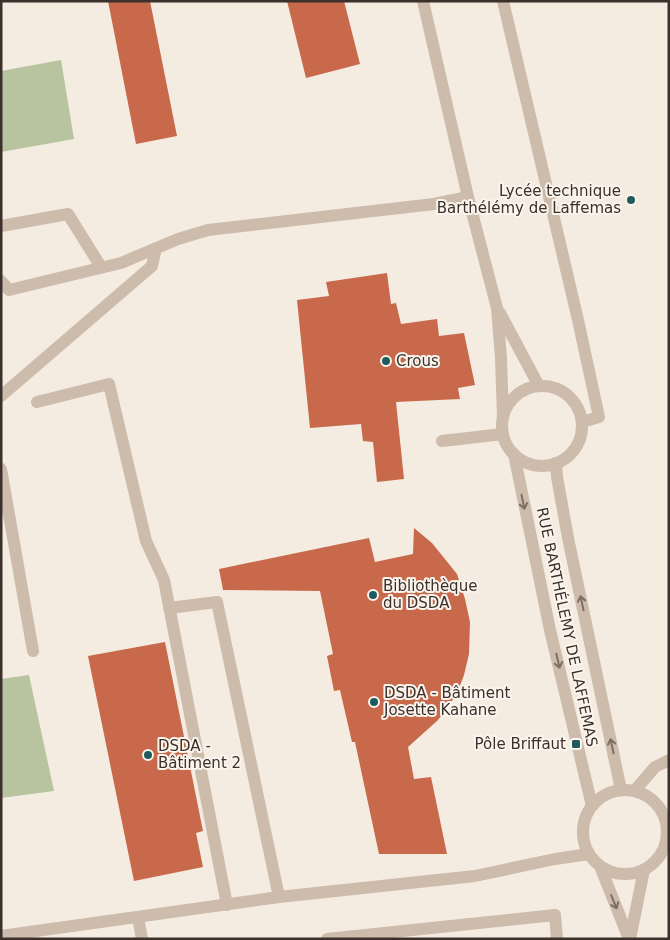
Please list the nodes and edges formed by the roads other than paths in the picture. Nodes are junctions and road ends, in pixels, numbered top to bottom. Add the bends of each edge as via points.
1 (423, 1) edge
2 (503, 1) edge
3 (468, 198) junction
4 (1, 226) edge
5 (156, 248) junction
6 (101, 268) junction
7 (1, 281) edge
8 (498, 308) junction
9 (539, 386) junction
10 (1, 396) edge
11 (37, 402) dead end
12 (503, 417) junction
13 (582, 422) junction
14 (503, 434) junction
15 (442, 440) dead end
16 (514, 454) junction
17 (556, 463) junction
18 (1, 470) edge
19 (169, 608) junction
20 (33, 651) dead end
21 (669, 760) edge
22 (621, 790) junction
23 (635, 790) junction
24 (592, 806) junction
25 (668, 834) edge
26 (589, 854) junction
27 (600, 866) junction
28 (644, 870) junction
29 (279, 898) junction
30 (227, 905) junction
31 (138, 917) junction
32 (1, 936) edge
33 (142, 939) edge
34 (327, 939) edge
35 (557, 939) edge
36 (629, 939) edge

1 - 3 street
2 - 13 street via 599,417
3 - 5 street via 208,230
3 - 8 street
4 - 6 street via 68,214
5 - 6 street
5 - 10 street via 152,266
6 - 7 street via 9,290
8 - 9 street
8 - 12 street
9 - 12 street via 520,392 506,408
9 - 13 street via 550,386 568,395 575,403
11 - 19 street via 109,384 146,541 164,580
12 - 14 street
13 - 17 street via 578,442 566,458
14 - 15 street
14 - 16 street
16 - 17 street via 534,465
16 -> 24 street, RUE BARTHÉLEMY DE LAFFEMAS via 550,630
22 -> 17 street, RUE BARTHÉLEMY DE LAFFEMAS via 568,538
18 - 20 street
19 - 29 street via 217,602
19 - 30 street
21 - 23 street via 655,767
22 - 23 street
22 - 24 street via 610,792
23 - 25 street via 655,801 667,822
24 - 26 street via 585,817 583,830
25 - 28 street via 661,855
26 - 27 street
26 - 29 street via 474,876
27 - 28 street via 621,874
27 -> 36 street
28 - 36 street
29 - 30 street
30 - 31 street
31 - 32 street
31 - 33 street
34 - 35 street via 555,915

